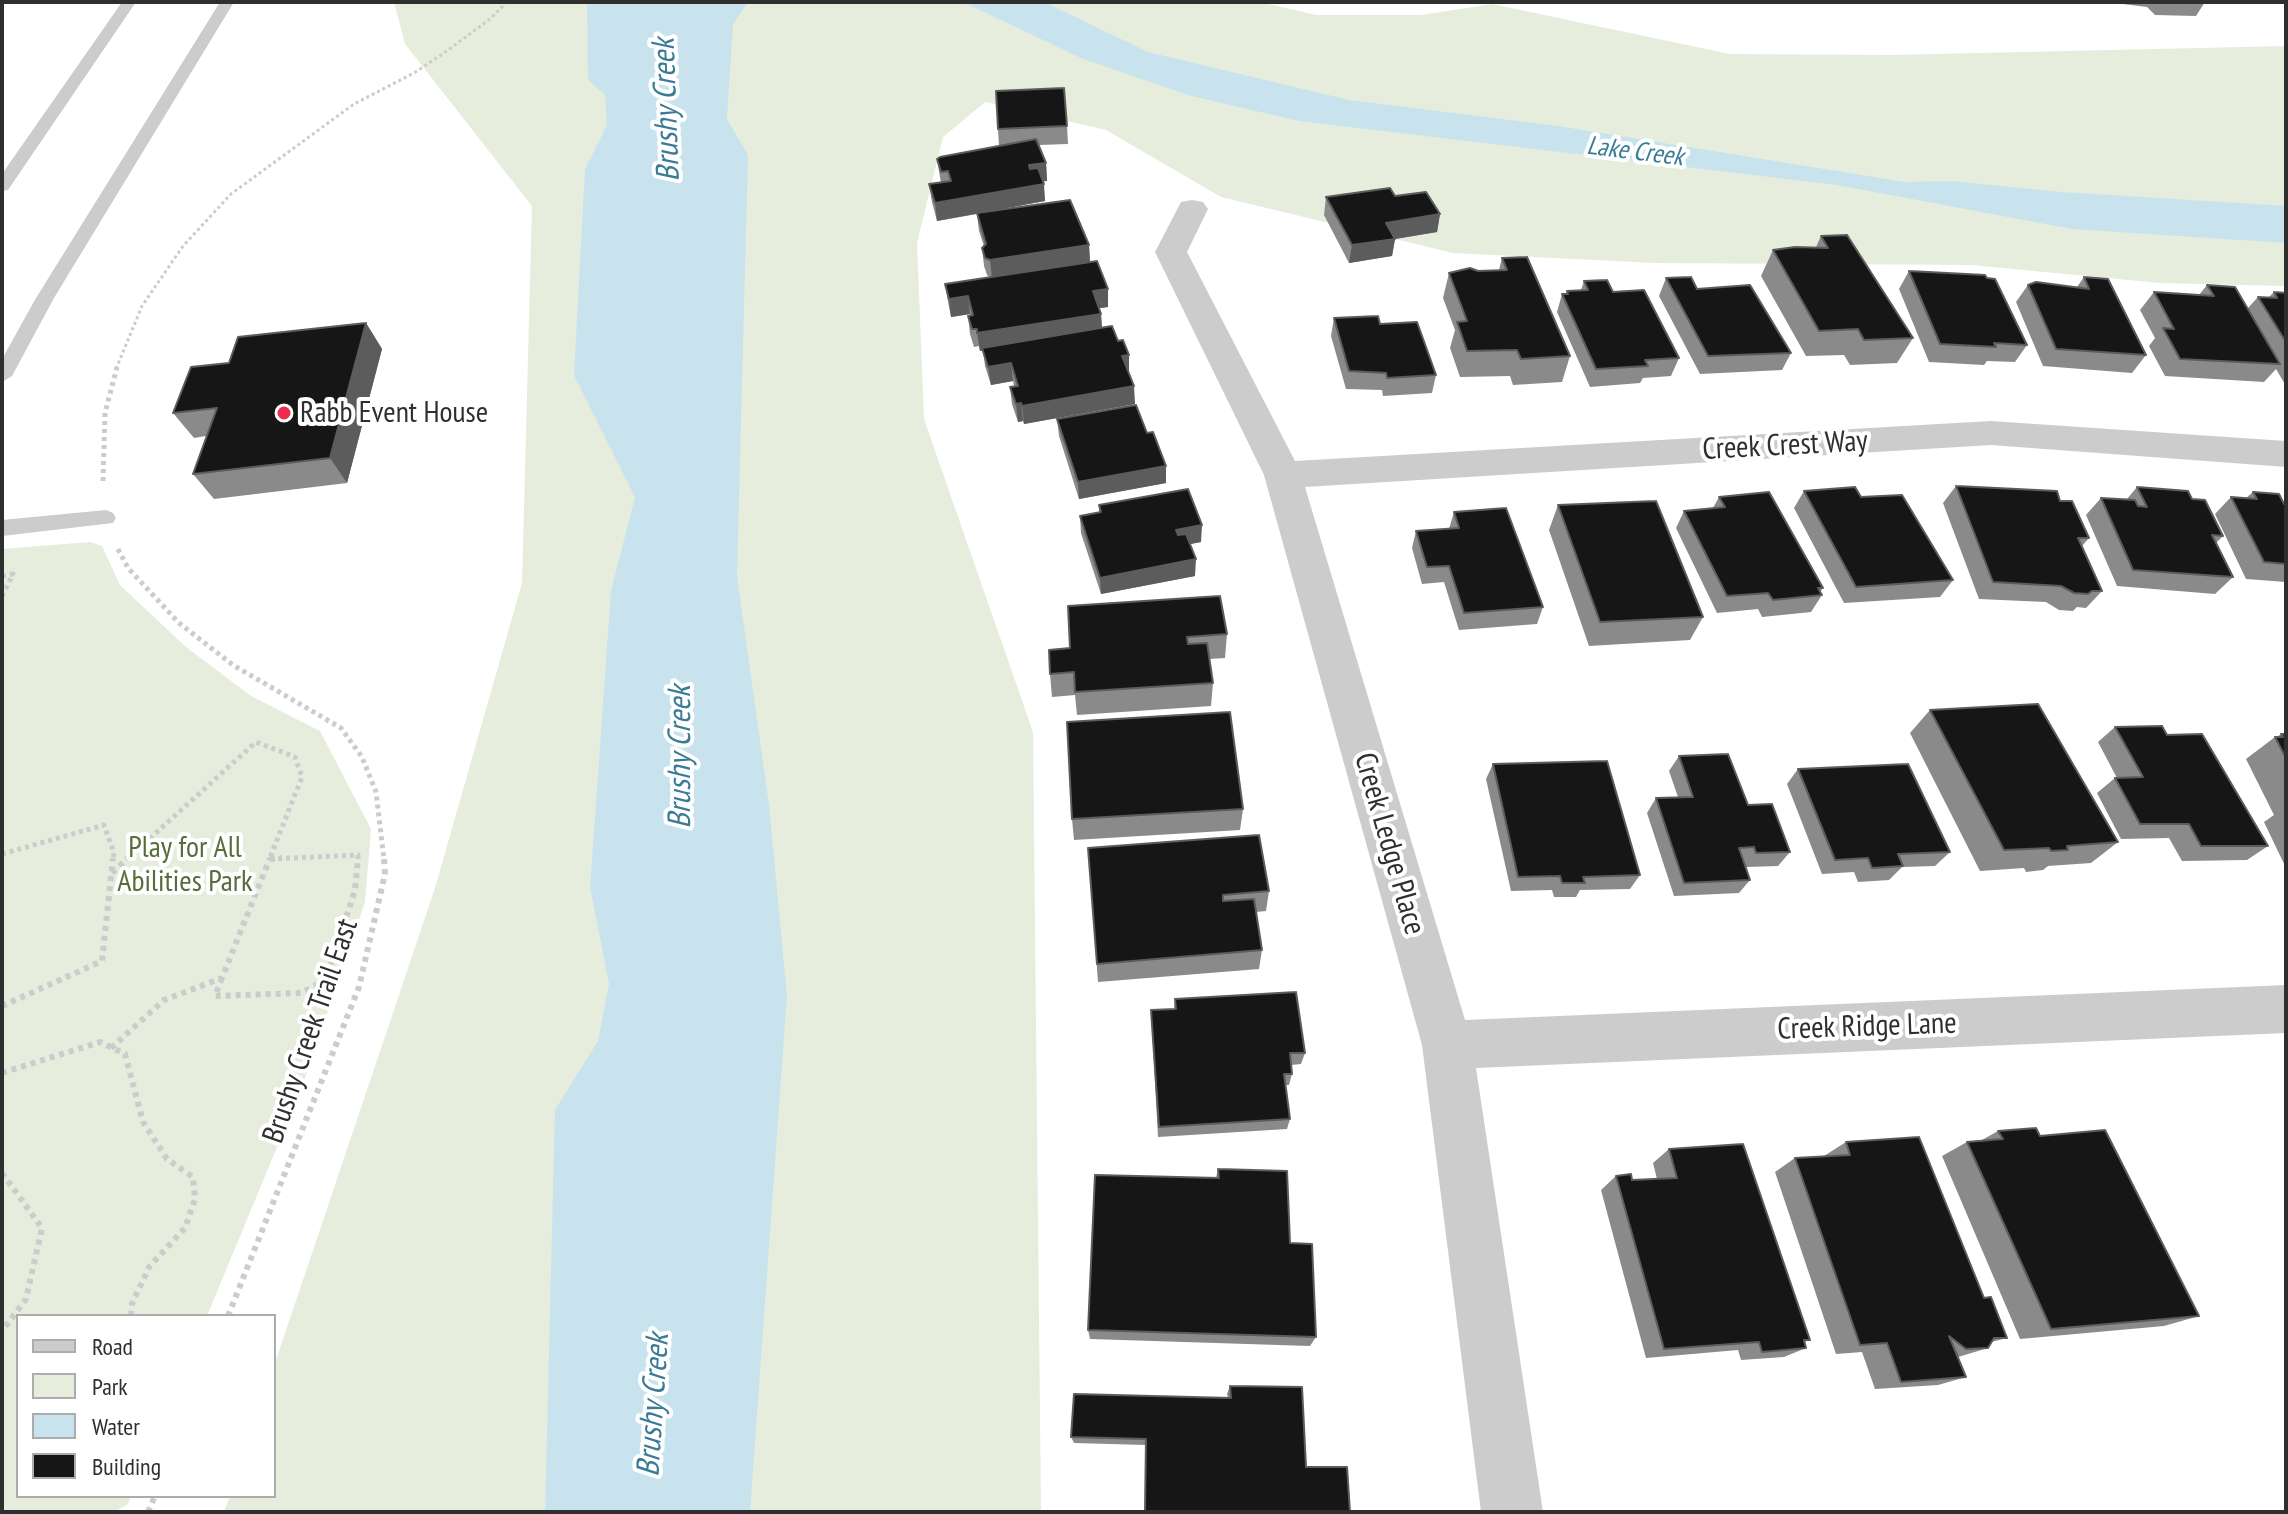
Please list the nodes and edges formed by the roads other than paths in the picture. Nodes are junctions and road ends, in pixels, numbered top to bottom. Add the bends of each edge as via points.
1 (129, 2) edge
2 (227, 2) edge
3 (2, 186) edge
4 (1192, 209) dead end
5 (2, 376) edge
6 (2286, 454) edge
7 (1283, 475) junction
8 (106, 518) road end
9 (2, 528) edge
10 (2286, 1009) edge
11 (1447, 1045) junction
12 (1512, 1512) edge

1 - 3 lane
2 - 5 lane
4 - 7 street, Creek Ledge Place via 1171,252
6 - 7 street, Creek Crest Way via 1991,433
7 - 11 street, Creek Ledge Place
8 - 9 lane
10 - 11 street, Creek Ridge Lane
11 - 12 street, Creek Ledge Place

